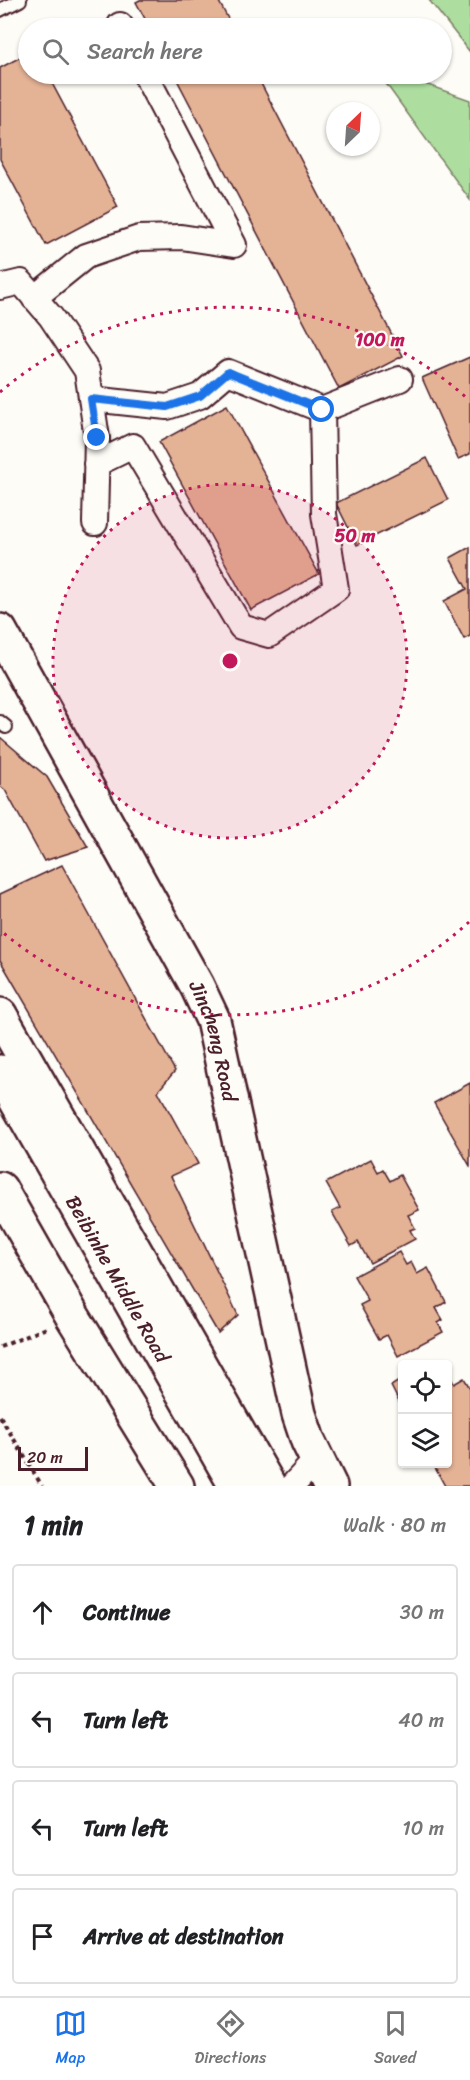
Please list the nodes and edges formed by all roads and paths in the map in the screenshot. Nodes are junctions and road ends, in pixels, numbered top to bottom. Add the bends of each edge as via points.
1 (20, 0) edge
2 (0, 10) edge
3 (150, 84) edge
4 (0, 287) edge
5 (34, 298) junction
6 (400, 379) dead end
7 (91, 399) junction
8 (322, 410) junction
9 (96, 464) junction
10 (95, 524) dead end
11 (0, 631) edge
12 (0, 1015) edge
13 (0, 1072) edge
14 (0, 1189) edge
15 (73, 1317) junction
16 (0, 1347) edge
17 (0, 1416) edge
18 (324, 1472) edge
19 (42, 1486) edge
20 (177, 1486) edge
21 (236, 1486) edge
22 (269, 1486) edge
23 (292, 1486) edge

1 - 2 lane
3 - 5 street via 234,245 182,237 140,238 86,256
4 - 5 street via 21,282
5 - 7 street via 87,371
6 - 8 street
7 - 8 street via 167,407 200,396 228,372
7 - 9 street
8 - 9 street via 324,514 336,589 269,635 241,627 133,446
9 - 10 street
11 - 18 street, Jincheng Road via 213,1020 291,1383 299,1414
12 - 22 street
13 - 21 street, Beibinhe Middle Road
14 - 15 street
15 - 16 path
15 - 20 street
17 - 19 path
18 - 23 street

